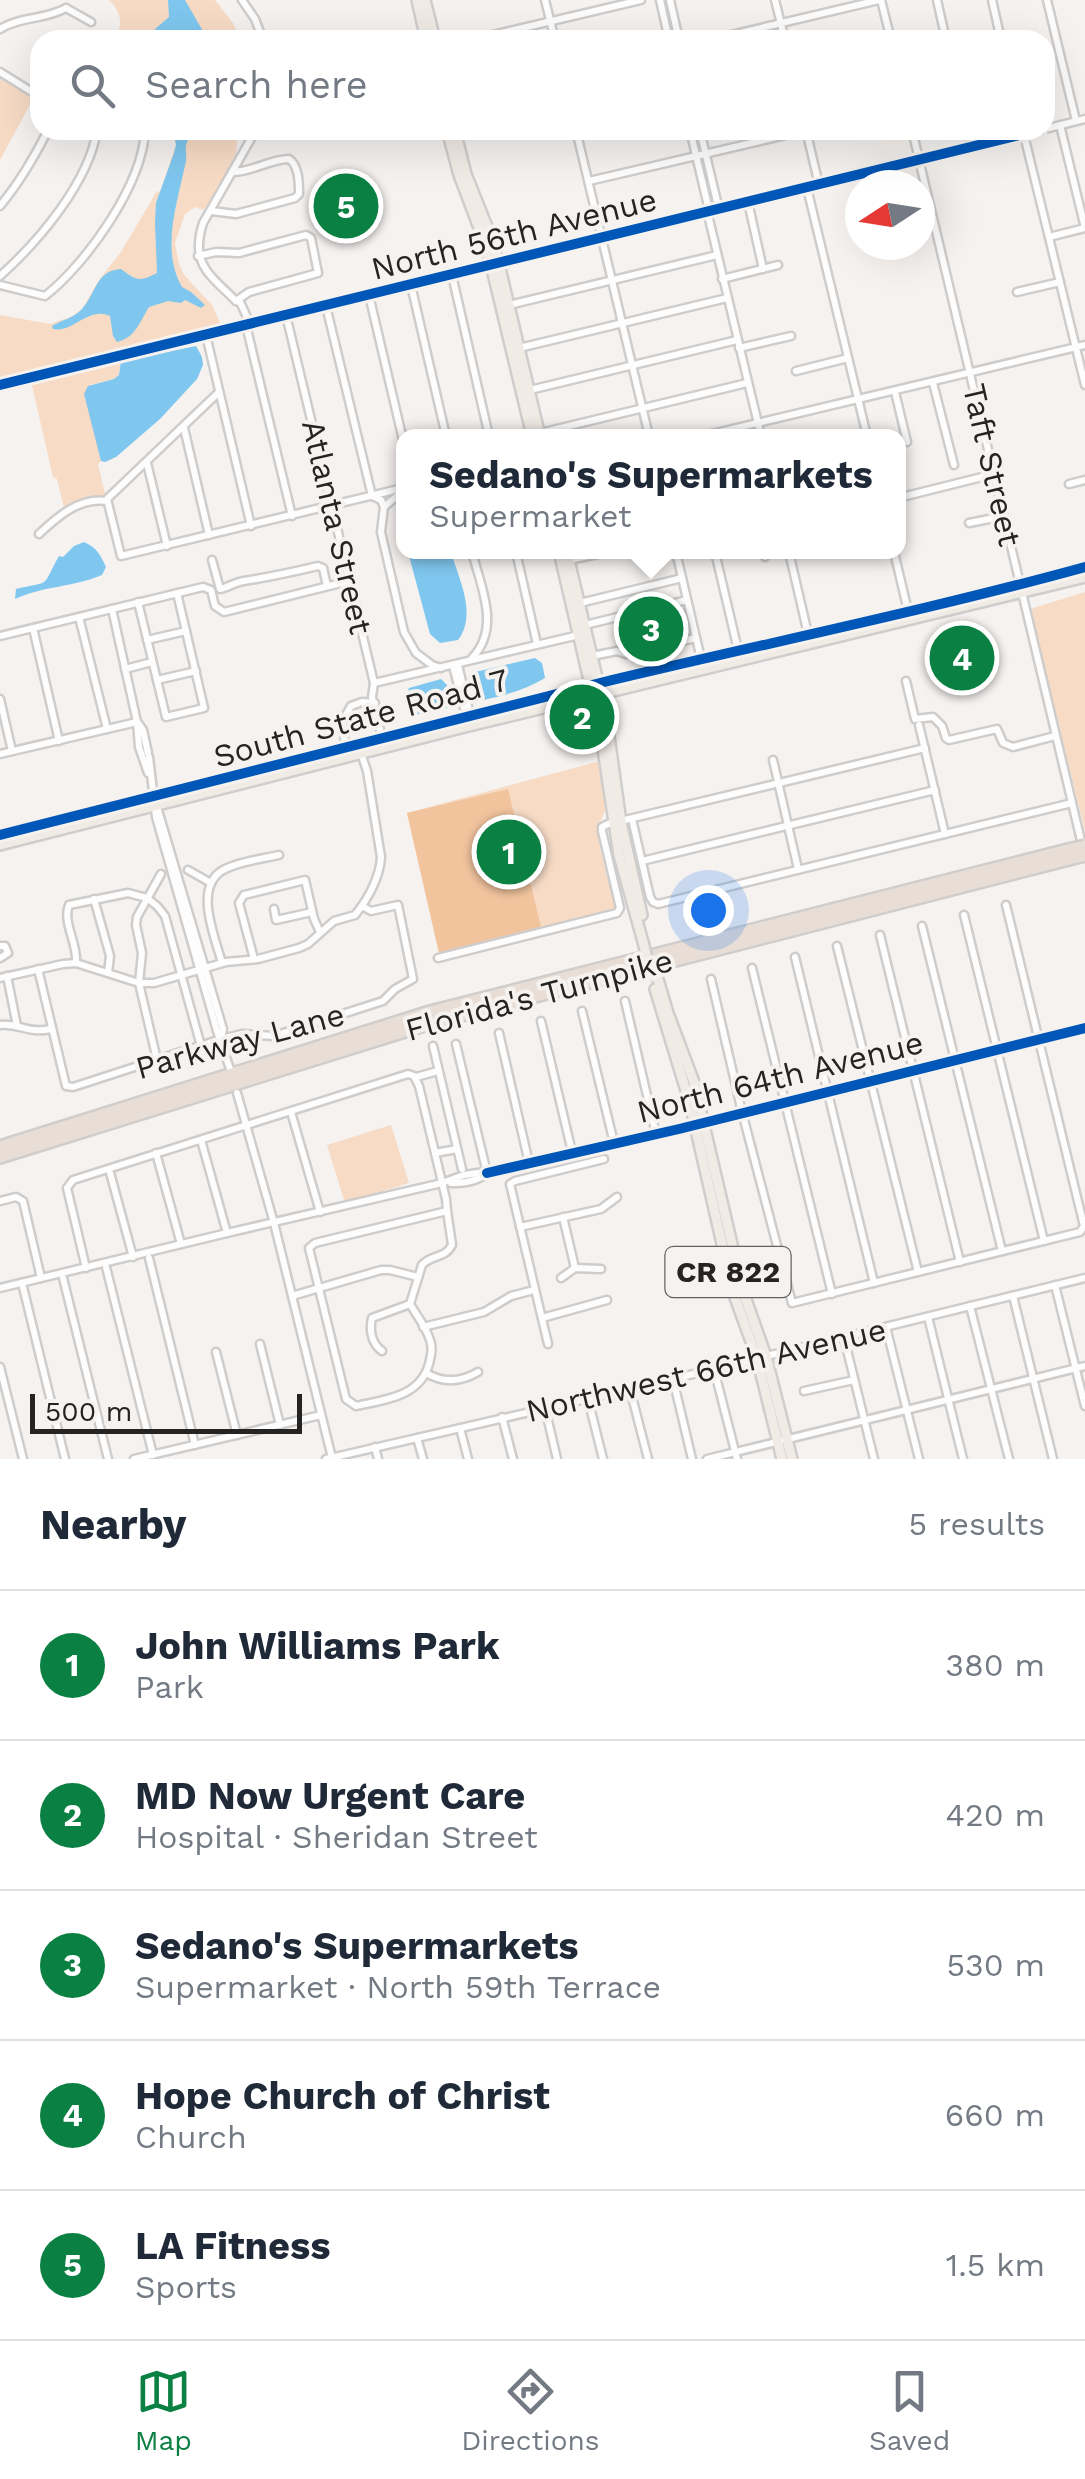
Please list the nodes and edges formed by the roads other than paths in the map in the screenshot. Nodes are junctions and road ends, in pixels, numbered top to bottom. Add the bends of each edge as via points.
1 (242, 0) edge
2 (417, 0) edge
3 (425, 0) edge
4 (546, 0) edge
5 (641, 0) edge
6 (660, 0) edge
7 (670, 0) edge
8 (775, 0) edge
9 (880, 0) edge
10 (937, 0) edge
11 (992, 0) edge
12 (1048, 0) edge
13 (65, 4) edge
14 (550, 21) junction
15 (91, 22) dead end
16 (781, 24) junction
17 (0, 30) edge
18 (259, 30) edge
19 (424, 30) edge
20 (432, 30) edge
21 (513, 30) edge
22 (552, 30) edge
23 (667, 30) edge
24 (678, 30) edge
25 (754, 30) edge
26 (782, 30) edge
27 (888, 30) edge
28 (944, 30) edge
29 (1000, 30) edge
30 (1055, 30) edge
31 (1055, 30) edge
32 (0, 72) edge
33 (30, 91) edge
34 (1085, 119) edge
35 (1076, 121) junction
36 (1060, 126) junction
37 (1055, 127) edge
38 (43, 140) edge
39 (95, 140) edge
40 (144, 140) edge
41 (250, 140) edge
42 (453, 140) edge
43 (578, 140) edge
44 (692, 140) edge
45 (702, 140) edge
46 (764, 140) edge
47 (808, 140) edge
48 (914, 140) edge
49 (969, 140) edge
50 (997, 140) edge
51 (1025, 140) edge
52 (971, 148) junction
53 (706, 154) junction
54 (457, 156) junction
55 (696, 156) junction
56 (919, 160) junction
57 (232, 172) junction
58 (588, 181) junction
59 (819, 185) junction
60 (807, 188) junction
61 (748, 202) junction
62 (0, 206) edge
63 (720, 210) junction
64 (211, 211) junction
65 (708, 212) junction
66 (1085, 228) edge
67 (602, 238) junction
68 (1049, 238) junction
69 (717, 255) junction
70 (198, 256) junction
71 (495, 264) junction
72 (778, 265) dead end
73 (763, 269) junction
74 (452, 275) junction
75 (0, 276) edge
76 (722, 278) junction
77 (612, 280) junction
78 (1060, 282) junction
79 (411, 285) junction
80 (0, 286) edge
81 (1017, 292) dead end
82 (369, 295) junction
83 (727, 298) junction
84 (236, 301) junction
85 (326, 306) junction
86 (508, 306) junction
87 (286, 315) junction
88 (622, 323) junction
89 (246, 325) junction
90 (206, 334) junction
91 (791, 336) dead end
92 (738, 344) junction
93 (1080, 346) edge
94 (515, 349) junction
95 (848, 358) junction
96 (632, 366) junction
97 (796, 371) dead end
98 (970, 373) junction
99 (748, 383) junction
100 (933, 383) junction
101 (0, 385) edge
102 (1085, 385) edge
103 (219, 392) junction
104 (525, 392) junction
105 (895, 392) junction
106 (858, 400) junction
107 (642, 408) junction
108 (757, 422) junction
109 (184, 427) junction
110 (401, 429) edge
111 (444, 429) edge
112 (487, 429) edge
113 (534, 429) edge
114 (559, 429) edge
115 (646, 429) edge
116 (730, 429) edge
117 (758, 429) edge
118 (865, 429) edge
119 (905, 429) edge
120 (906, 434) edge
121 (908, 442) dead end
122 (146, 462) junction
123 (954, 464) dead end
124 (994, 474) junction
125 (1085, 480) edge
126 (1069, 484) dead end
127 (396, 491) edge
128 (372, 496) junction
129 (396, 496) edge
130 (906, 496) edge
131 (107, 500) junction
132 (331, 506) junction
133 (384, 507) junction
134 (292, 516) junction
135 (1004, 516) junction
136 (969, 523) dead end
137 (251, 526) junction
138 (40, 534) dead end
139 (208, 536) junction
140 (167, 546) junction
141 (474, 559) edge
142 (518, 559) edge
143 (561, 559) edge
144 (569, 559) edge
145 (678, 559) edge
146 (717, 559) edge
147 (790, 559) edge
148 (895, 559) edge
149 (212, 560) dead end
150 (1085, 567) edge
151 (1085, 577) edge
152 (682, 578) junction
153 (349, 581) junction
154 (327, 586) junction
155 (1021, 589) junction
156 (178, 593) junction
157 (687, 600) junction
158 (138, 602) junction
159 (580, 603) junction
160 (112, 609) junction
161 (905, 616) junction
162 (80, 617) junction
163 (585, 625) junction
164 (32, 628) junction
165 (836, 628) junction
166 (186, 631) junction
167 (808, 634) junction
168 (579, 635) junction
169 (0, 636) edge
170 (696, 638) junction
171 (829, 638) junction
172 (148, 640) junction
173 (537, 644) junction
174 (800, 645) junction
175 (738, 650) junction
176 (592, 656) junction
177 (700, 659) junction
178 (152, 662) junction
179 (459, 664) junction
180 (443, 668) junction
181 (125, 669) junction
182 (196, 670) junction
183 (694, 671) junction
184 (157, 680) junction
185 (906, 681) dead end
186 (374, 683) junction
187 (596, 690) junction
188 (0, 699) edge
189 (374, 703) junction
190 (468, 716) junction
191 (138, 722) junction
192 (919, 725) dead end
193 (456, 728) junction
194 (106, 729) junction
195 (1056, 736) junction
196 (382, 738) junction
197 (59, 741) junction
198 (344, 748) junction
199 (925, 748) junction
200 (12, 752) junction
201 (361, 753) junction
202 (0, 754) edge
203 (773, 760) dead end
204 (778, 784) junction
205 (935, 790) junction
206 (155, 802) junction
207 (1072, 803) junction
208 (632, 818) junction
209 (617, 822) junction
210 (48, 823) junction
211 (788, 827) junction
212 (41, 834) junction
213 (945, 834) junction
214 (0, 835) edge
215 (0, 844) edge
216 (1085, 846) edge
217 (1069, 854) junction
218 (279, 855) dead end
219 (1085, 857) edge
220 (642, 861) junction
221 (798, 868) junction
222 (188, 870) dead end
223 (161, 874) dead end
224 (212, 884) junction
225 (147, 898) junction
226 (94, 899) junction
227 (1006, 905) dead end
228 (362, 906) junction
229 (274, 909) dead end
230 (312, 912) junction
231 (964, 915) dead end
232 (276, 920) junction
233 (922, 926) dead end
234 (278, 930) dead end
235 (320, 932) junction
236 (880, 935) dead end
237 (0, 946) edge
238 (837, 946) dead end
239 (0, 957) edge
240 (795, 957) dead end
241 (438, 958) dead end
242 (254, 960) junction
243 (222, 963) junction
244 (76, 964) junction
245 (752, 968) dead end
246 (38, 969) junction
247 (202, 969) junction
248 (108, 973) junction
249 (181, 976) junction
250 (4, 977) edge
251 (711, 979) dead end
252 (139, 983) junction
253 (625, 1001) dead end
254 (582, 1011) dead end
255 (540, 1021) dead end
256 (0, 1025) edge
257 (17, 1026) junction
258 (1085, 1028) edge
259 (51, 1029) junction
260 (499, 1033) dead end
261 (221, 1040) junction
262 (1038, 1040) junction
263 (456, 1044) dead end
264 (201, 1046) junction
265 (432, 1046) dead end
266 (996, 1050) junction
267 (157, 1060) junction
268 (954, 1060) junction
269 (230, 1069) dead end
270 (438, 1070) junction
271 (912, 1070) junction
272 (412, 1076) junction
273 (869, 1081) junction
274 (827, 1091) junction
275 (237, 1093) dead end
276 (784, 1102) junction
277 (292, 1112) junction
278 (740, 1112) junction
279 (700, 1123) junction
280 (246, 1126) junction
281 (656, 1134) junction
282 (201, 1140) junction
283 (614, 1143) junction
284 (0, 1147) edge
285 (457, 1149) junction
286 (572, 1152) junction
287 (156, 1153) junction
288 (435, 1153) junction
289 (0, 1157) edge
290 (604, 1160) dead end
291 (530, 1163) junction
292 (109, 1169) junction
293 (462, 1169) dead end
294 (487, 1173) junction
295 (442, 1184) junction
296 (617, 1197) dead end
297 (0, 1201) edge
298 (447, 1211) junction
299 (320, 1212) junction
300 (563, 1217) junction
301 (275, 1225) junction
302 (520, 1227) junction
303 (1083, 1230) edge
304 (227, 1232) junction
305 (1044, 1241) junction
306 (181, 1244) junction
307 (1002, 1252) junction
308 (134, 1256) junction
309 (149, 1258) dead end
310 (960, 1262) junction
311 (106, 1267) dead end
312 (86, 1268) junction
313 (576, 1268) junction
314 (601, 1269) dead end
315 (918, 1272) junction
316 (418, 1276) junction
317 (42, 1278) junction
318 (64, 1278) dead end
319 (561, 1278) dead end
320 (1085, 1278) edge
321 (874, 1283) junction
322 (1055, 1285) junction
323 (0, 1286) edge
324 (23, 1287) dead end
325 (318, 1289) junction
326 (534, 1290) junction
327 (832, 1294) junction
328 (292, 1296) junction
329 (1013, 1296) junction
330 (608, 1300) dead end
331 (410, 1304) junction
332 (970, 1306) junction
333 (928, 1317) junction
334 (542, 1318) junction
335 (424, 1327) junction
336 (886, 1327) junction
337 (844, 1338) junction
338 (260, 1344) dead end
339 (548, 1344) dead end
340 (216, 1352) dead end
341 (382, 1352) dead end
342 (762, 1357) junction
343 (1085, 1366) edge
344 (0, 1367) edge
345 (714, 1369) junction
346 (1076, 1369) junction
347 (478, 1372) dead end
348 (426, 1373) junction
349 (673, 1378) junction
350 (1034, 1379) junction
351 (854, 1380) junction
352 (630, 1389) junction
353 (992, 1390) junction
354 (804, 1391) dead end
355 (588, 1399) junction
356 (948, 1400) junction
357 (1085, 1406) edge
358 (545, 1408) junction
359 (907, 1411) junction
360 (321, 1415) junction
361 (502, 1417) junction
362 (864, 1422) junction
363 (280, 1425) junction
364 (460, 1428) junction
365 (236, 1435) junction
366 (418, 1438) junction
367 (782, 1441) junction
368 (195, 1445) junction
369 (376, 1447) junction
370 (153, 1454) junction
371 (736, 1456) edge
372 (330, 1458) edge
373 (22, 1459) edge
374 (66, 1459) edge
375 (108, 1459) edge
376 (134, 1459) edge
377 (378, 1459) edge
378 (422, 1459) edge
379 (468, 1459) edge
380 (513, 1459) edge
381 (557, 1459) edge
382 (603, 1459) edge
383 (648, 1459) edge
384 (692, 1459) edge
385 (707, 1459) edge
386 (782, 1459) edge
387 (792, 1459) edge
388 (874, 1459) edge
389 (919, 1459) edge
390 (963, 1459) edge
391 (1008, 1459) edge
392 (1053, 1459) edge

1 - 18 street
2 - 19 main road
3 - 20 main road
4 - 14 street
5 - 14 street
6 - 23 street
7 - 24 street
8 - 16 street
9 - 16 street
9 - 27 street
10 - 28 street
11 - 29 street
12 - 30 street
13 - 15 street
13 - 17 street
14 - 21 street
14 - 22 street
16 - 25 street
16 - 26 street
31 - 35 street
32 - 33 street
34 - 35 street, North 56th Avenue
35 - 36 street, North 56th Avenue
36 - 37 street, North 56th Avenue
36 - 66 street
38 - 62 street
39 - 75 street via 66,199
40 - 80 street via 116,207 74,268 45,296
41 - 57 street
42 - 54 main road
43 - 58 street
44 - 55 street
45 - 53 street
46 - 53 street
47 - 59 street
48 - 56 street, Taft Street
49 - 52 street
50 - 52 street, North 56th Avenue
51 - 68 street
52 - 56 street, North 56th Avenue
53 - 55 street
53 - 63 street
54 - 71 main road
54 - 71 main road via 490,234
55 - 58 street
55 - 65 street
56 - 59 street, North 56th Avenue
56 - 98 street, Taft Street
57 - 64 street
57 - 64 street via 289,159 300,194 236,214
58 - 67 street
59 - 60 street, North 56th Avenue
60 - 61 street, North 56th Avenue
60 - 95 street
61 - 63 street, North 56th Avenue
61 - 73 street
63 - 65 street, North 56th Avenue
64 - 70 street
65 - 67 street, North 56th Avenue
65 - 69 street
66 - 68 street
67 - 71 street, North 56th Avenue
67 - 77 street
68 - 78 street
69 - 76 street
69 - 77 street
70 - 84 street
70 - 84 street via 311,238 318,273
71 - 74 street, North 56th Avenue
71 - 86 main road
71 - 94 main road
72 - 73 street
73 - 76 street
74 - 79 street, North 56th Avenue
74 - 112 street
76 - 83 street
77 - 86 street
77 - 88 street
78 - 81 street
78 - 93 street
79 - 82 street, North 56th Avenue
79 - 111 street
82 - 85 street, North 56th Avenue
82 - 110 street
83 - 88 street
83 - 92 street
84 - 89 street
85 - 87 street, North 56th Avenue
85 - 128 street
86 - 94 main road
87 - 89 street, North 56th Avenue
87 - 132 street, Atlanta Street
88 - 94 street
88 - 96 street
89 - 90 street, North 56th Avenue
89 - 134 street
90 - 101 street, North 56th Avenue
90 - 103 street
91 - 92 street
92 - 96 street
92 - 99 street
93 - 98 street
93 - 102 street
94 - 104 main road
95 - 97 street
95 - 106 street
96 - 104 street
96 - 107 street
98 - 100 street
98 - 124 street, Taft Street
99 - 107 street
99 - 108 street
100 - 105 street
100 - 123 street
103 - 109 street
103 - 137 street
104 - 113 main road
105 - 106 street
105 - 119 street
106 - 108 street
106 - 118 street
107 - 114 street
107 - 115 street
108 - 116 street
108 - 117 street
109 - 122 street
109 - 139 street
120 - 121 street
122 - 131 street
122 - 140 street
124 - 130 street
124 - 135 street, Taft Street
125 - 126 street
127 - 128 street
128 - 132 street
128 - 133 street
129 - 133 street
131 - 138 street via 70,507
131 - 140 street via 120,556
132 - 134 street
132 - 153 street, Atlanta Street
133 - 180 street via 381,532 408,643
134 - 137 street
135 - 136 street
135 - 155 street, Taft Street
137 - 139 street
139 - 140 street
141 - 179 street via 488,633 482,647
142 - 173 street
143 - 168 main road
144 - 159 main road
145 - 152 street
146 - 175 street
147 - 167 street
148 - 161 street
149 - 154 street via 220,589 318,566
150 - 155 main road, South State Road 7
151 - 155 main road, South State Road 7
152 - 157 street
152 - 159 street
153 - 154 street
153 - 186 street, Atlanta Street
154 - 156 street via 224,612 208,587
155 - 161 main road, South State Road 7
155 - 195 street, Taft Street
156 - 158 street
156 - 166 street
157 - 163 street
157 - 170 street
158 - 160 street
158 - 172 street
159 - 163 main road
160 - 162 street
160 - 181 street
161 - 165 main road, South State Road 7
161 - 171 main road, South State Road 7
162 - 164 street
162 - 194 street
163 - 176 main road
164 - 169 street
164 - 197 street
165 - 167 main road, South State Road 7
165 - 171 main road
166 - 172 street
166 - 182 street
167 - 174 main road
167 - 175 main road, South State Road 7
168 - 173 street
168 - 187 main road
170 - 176 street
170 - 177 street
171 - 174 main road, South State Road 7
172 - 178 street
173 - 179 street
174 - 183 main road, South State Road 7
175 - 177 main road, South State Road 7
176 - 187 main road
177 - 183 main road
177 - 187 main road, South State Road 7
178 - 181 street
178 - 184 street
179 - 180 street
179 - 190 street
180 - 186 street
181 - 191 street
182 - 184 street
182 - 184 street via 204,708 166,717
183 - 187 main road, South State Road 7
185 - 195 street via 915,718 933,717 949,740 998,729 1003,743 1012,746
186 - 189 street, Atlanta Street
187 - 190 main road, South State Road 7
187 - 193 main road, South State Road 7
187 - 209 main road, CR 822
188 - 200 street
189 - 196 street, Atlanta Street
189 - 198 street via 351,706 343,720
190 - 193 main road
190 - 196 main road, South State Road 7
191 - 194 street
191 - 206 street
192 - 199 street
193 - 201 main road, South State Road 7
194 - 197 street
195 - 207 street, Taft Street
196 - 198 main road, South State Road 7
197 - 200 street
198 - 206 main road, South State Road 7
199 - 204 street
199 - 205 street
200 - 202 street
201 - 206 main road, South State Road 7
201 - 228 street via 382,856
203 - 204 street
204 - 208 street
204 - 211 street
205 - 211 street
205 - 213 street
206 - 210 main road, South State Road 7
206 - 212 main road, South State Road 7
206 - 247 street
207 - 213 street
207 - 219 street, Taft Street
208 - 209 street
208 - 220 street
209 - 241 street via 602,832 618,913
209 - 279 main road, CR 822, bridge via 619,855
210 - 212 main road
210 - 214 main road, South State Road 7
211 - 220 street
211 - 221 street
212 - 215 main road, South State Road 7
213 - 221 street
216 - 217 highway, Florida's Turnpike, bridge
217 - 219 highway, Florida's Turnpike, bridge
217 - 284 highway, Florida's Turnpike via 430,1012
217 - 289 highway, Florida's Turnpike via 434,1022
218 - 224 street via 221,870
220 - 221 street via 658,904
222 - 224 street
223 - 225 street
224 - 243 street via 206,902
225 - 226 street via 118,893
225 - 249 street via 165,916
225 - 252 street via 136,926
226 - 244 street via 66,910
226 - 248 street via 110,956
227 - 262 street
228 - 235 street
228 - 261 street, Parkway Lane via 398,905 412,982 380,1003 290,1031
229 - 232 street
230 - 232 street
230 - 235 street
230 - 242 street via 305,880 244,895 239,900
231 - 266 street
232 - 234 street
233 - 268 street
235 - 242 street via 299,948
236 - 271 street
237 - 239 street via 8,952
238 - 273 street
240 - 274 street
242 - 243 street
243 - 247 street
244 - 246 street
244 - 248 street
245 - 276 street
246 - 250 street
246 - 259 street
247 - 249 street
247 - 261 street
248 - 252 street
249 - 252 street
249 - 264 street
250 - 257 street
251 - 278 street
252 - 267 street
253 - 281 street
254 - 283 street
255 - 286 street
256 - 257 street
257 - 259 street
258 - 262 street, North 64th Avenue
259 - 267 street, Parkway Lane via 66,1086
260 - 291 street
261 - 264 street, Parkway Lane
261 - 269 street
262 - 266 street, North 64th Avenue
262 - 303 street
263 - 294 street
264 - 267 street, Parkway Lane
265 - 270 street
266 - 268 street, North 64th Avenue
266 - 305 street
268 - 271 street, North 64th Avenue
268 - 307 street
270 - 272 street
270 - 285 street
271 - 273 street, North 64th Avenue
271 - 310 street
272 - 277 street
272 - 288 street
273 - 274 street, North 64th Avenue
273 - 315 street
274 - 276 street, North 64th Avenue
274 - 321 street
275 - 280 street
276 - 278 street, North 64th Avenue
276 - 327 street
277 - 280 street
277 - 299 street
278 - 279 street, North 64th Avenue
278 - 327 street via 792,1303
279 - 281 street, North 64th Avenue
279 - 342 main road, CR 822
280 - 282 street
280 - 301 street
281 - 283 street, North 64th Avenue
282 - 287 street
282 - 304 street
283 - 286 street, North 64th Avenue
285 - 288 street
285 - 293 street
286 - 291 street, North 64th Avenue
287 - 292 street
287 - 306 street
288 - 295 street
290 - 302 street via 510,1184
291 - 294 street, North 64th Avenue
292 - 308 street
292 - 312 street via 66,1188
294 - 295 street, North 64th Avenue
295 - 298 street
295 - 299 street, North 64th Avenue
296 - 300 street via 601,1209
297 - 317 street via 24,1201
298 - 316 street via 452,1245 444,1256 426,1260
298 - 325 street via 315,1242 309,1248
299 - 301 street, North 64th Avenue
300 - 302 street
300 - 313 street
301 - 304 street, North 64th Avenue
301 - 328 street
302 - 326 street
303 - 305 street
304 - 306 street, North 64th Avenue
305 - 307 street
306 - 308 street, North 64th Avenue
307 - 310 street
308 - 312 street, North 64th Avenue
309 - 368 street
310 - 315 street
311 - 370 street
312 - 317 street, North 64th Avenue
313 - 314 street
313 - 319 street
315 - 321 street
316 - 325 street via 382,1270
316 - 331 street
317 - 323 street, North 64th Avenue
318 - 375 street
320 - 322 street, Northwest 66th Avenue
321 - 327 street
322 - 329 street, Northwest 66th Avenue
322 - 346 street
324 - 374 street
325 - 328 street
325 - 348 street via 350,1404 397,1398
326 - 334 street
326 - 335 street
328 - 360 street
329 - 332 street, Northwest 66th Avenue
329 - 350 street
330 - 334 street
331 - 335 street
331 - 341 street via 372,1318
332 - 333 street, Northwest 66th Avenue
332 - 353 street
333 - 336 street, Northwest 66th Avenue
333 - 356 street
334 - 339 street
335 - 348 street via 432,1348
336 - 337 street, Northwest 66th Avenue
336 - 359 street
337 - 342 street, Northwest 66th Avenue
337 - 351 street
338 - 363 street
340 - 365 street
342 - 345 street, Northwest 66th Avenue
342 - 367 main road, CR 822
343 - 346 street
344 - 373 street
345 - 349 street, Northwest 66th Avenue
345 - 371 street
346 - 350 street
346 - 357 street
347 - 348 street via 444,1381
349 - 352 street, Northwest 66th Avenue
349 - 384 street
350 - 353 street
350 - 392 street
351 - 354 street
351 - 362 street
352 - 355 street, Northwest 66th Avenue
352 - 383 street
353 - 356 street
353 - 391 street
355 - 358 street, Northwest 66th Avenue
355 - 382 street
356 - 359 street
356 - 390 street
358 - 361 street, Northwest 66th Avenue
358 - 381 street
359 - 362 street
359 - 389 street
360 - 363 street
360 - 372 street
361 - 364 street, Northwest 66th Avenue
361 - 380 street
362 - 367 street
362 - 388 street
363 - 365 street
364 - 366 street, Northwest 66th Avenue
364 - 379 street
365 - 368 street
366 - 369 street, Northwest 66th Avenue
366 - 378 street
367 - 371 street
367 - 386 main road, CR 822
367 - 387 main road, CR 822
368 - 370 street
369 - 372 street, Northwest 66th Avenue
369 - 377 street
370 - 376 street
371 - 385 street

